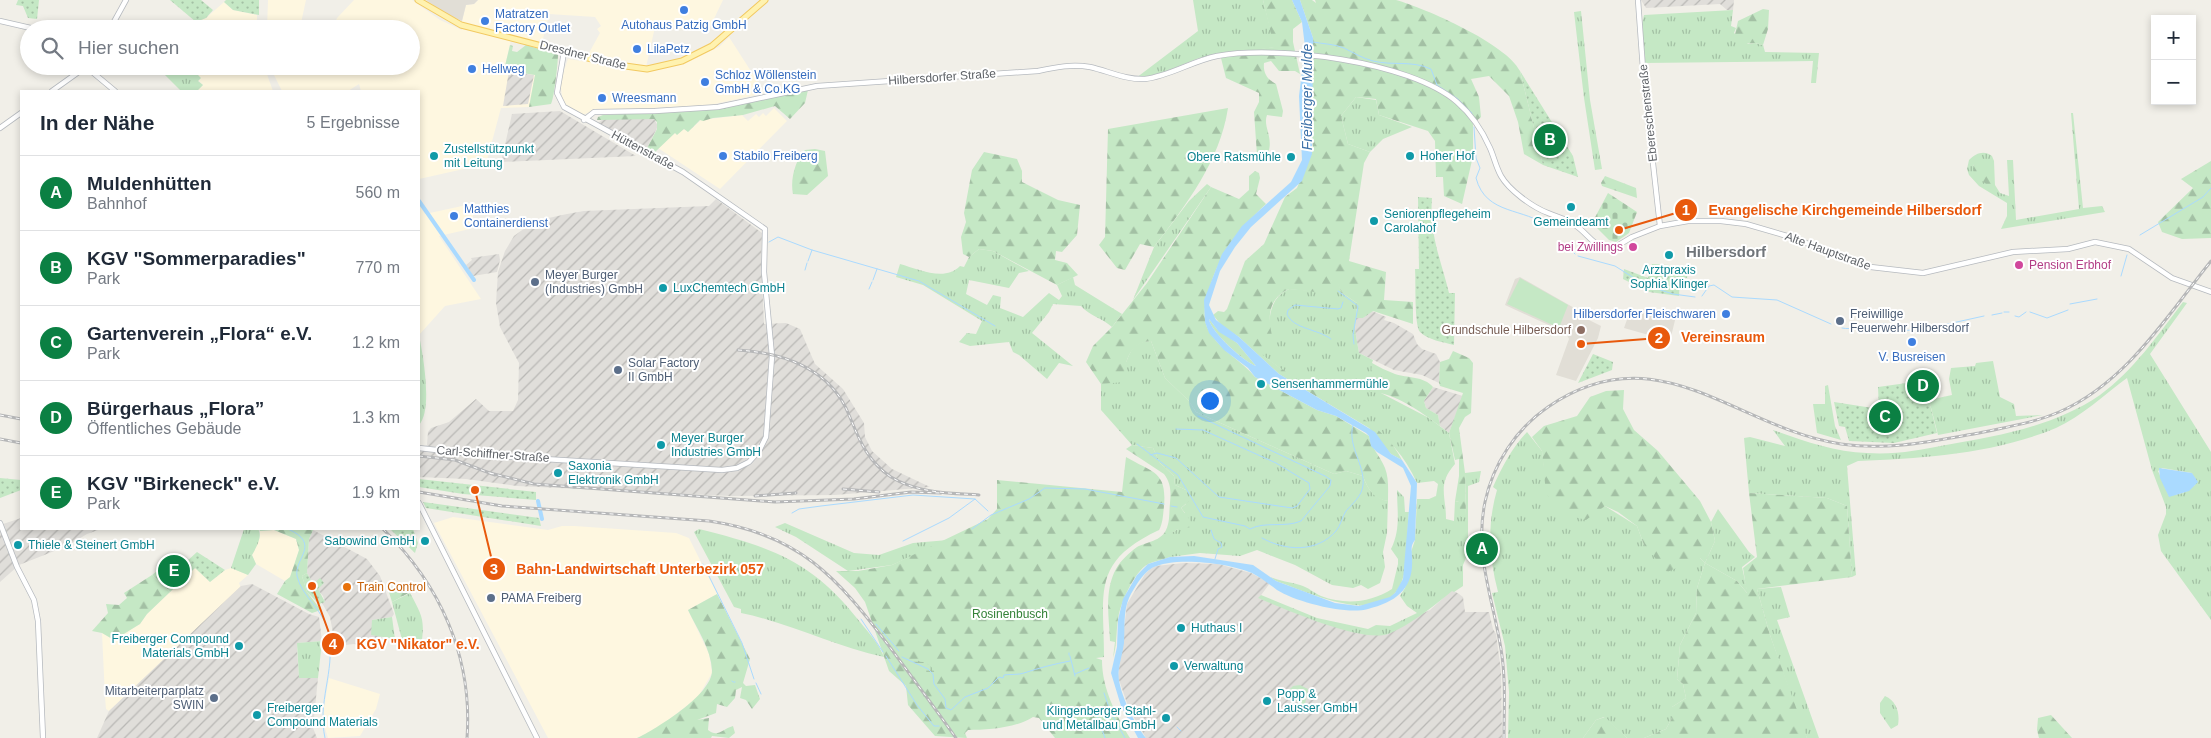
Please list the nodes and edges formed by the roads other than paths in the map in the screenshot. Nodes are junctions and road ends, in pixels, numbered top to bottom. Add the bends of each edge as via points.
1 (126, 0) edge
2 (418, 0) edge
3 (765, 0) edge
4 (1638, 0) edge
5 (115, 20) edge
6 (0, 21) edge
7 (20, 26) edge
8 (564, 52) junction
9 (1286, 52) joint
10 (74, 75) edge
11 (96, 75) edge
12 (53, 90) edge
13 (114, 90) edge
14 (604, 112) junction
15 (20, 115) edge
16 (584, 120) junction
17 (589, 122) junction
18 (0, 128) edge
19 (1660, 226) junction
20 (766, 232) joint
21 (2211, 292) edge
22 (420, 448) edge
23 (420, 505) edge
24 (0, 523) edge
25 (43, 738) edge
26 (537, 738) edge

1 - 5 main road
2 - 8 main road, Dresdner Straße via 461,25
3 - 8 main road, Dresdner Straße via 712,46 662,67 628,67
4 - 19 main road, Ebereschenstraße
6 - 7 main road
8 - 16 main road, Hüttenstraße via 557,93 564,107
9 - 14 main road, Hilbersdorfer Straße via 1215,57 1146,78 1128,78 1080,66 1063,66 1038,71 817,86 718,107
9 - 19 main road, Alte Hauptstraße via 1332,58 1408,76 1434,86 1472,118 1501,177 1540,209 1570,221 1599,246 1611,248
10 - 12 main road
11 - 13 main road
14 - 16 main road, Hilbersdorfer Straße via 594,112
14 - 17 main road via 594,115
15 - 18 main road
16 - 17 main road, Hüttenstraße
17 - 20 main road, Hüttenstraße via 683,172
19 - 21 main road, Alte Hauptstraße via 1709,220 1746,224 1794,238 1862,266 1915,273 1936,272 2013,252 2107,243 2129,249 2172,278
20 - 22 main road, Carl-Schiffner-Straße via 764,272 772,370 766,437 749,462 722,470 480,455
23 - 26 main road
24 - 25 main road via 34,600 38,621

